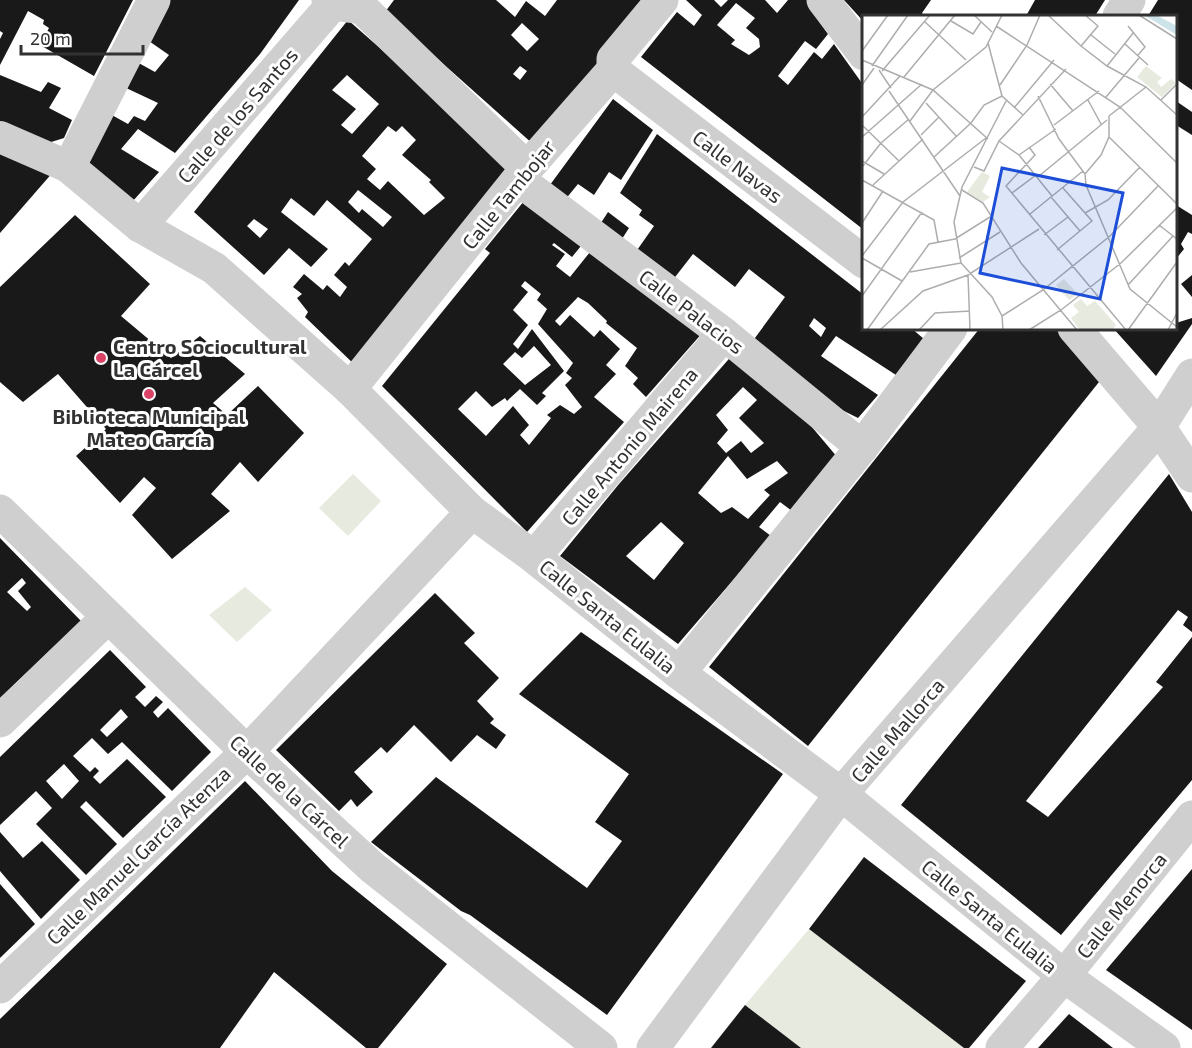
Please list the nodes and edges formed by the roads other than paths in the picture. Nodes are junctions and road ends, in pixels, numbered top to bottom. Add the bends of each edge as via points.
1 (154, 0) edge
2 (662, 0) edge
3 (823, 0) edge
4 (1129, 0) edge
5 (348, 3) edge
6 (1120, 15) edge
7 (862, 51) edge
8 (613, 70) junction
9 (0, 137) edge
10 (69, 167) junction
11 (523, 174) junction
12 (140, 226) junction
13 (862, 260) edge
14 (950, 330) edge
15 (1076, 330) edge
16 (724, 334) junction
17 (1192, 375) edge
18 (350, 388) junction
19 (1159, 427) junction
20 (862, 447) junction
21 (1192, 476) edge
22 (0, 511) edge
23 (471, 512) junction
24 (534, 557) junction
25 (108, 617) junction
26 (679, 673) junction
27 (0, 722) edge
28 (247, 752) junction
29 (841, 794) junction
30 (1192, 817) edge
31 (1064, 976) junction
32 (0, 987) edge
33 (601, 1048) edge
34 (653, 1048) edge
35 (1002, 1048) edge
36 (1164, 1048) edge

1 - 10 street
2 - 8 street, Calle Tambojar via 613,59
3 - 7 street
4 - 6 street
5 - 11 street, Calle Palacios
5 - 12 street, Calle de los Santos
8 - 11 street, Calle Tambojar
8 - 13 street, Calle Navas
9 - 10 street
10 - 12 street, Calle Santa Eulalia
11 - 16 street, Calle Palacios
11 - 18 street, Calle Tambojar
12 - 18 street, Calle Santa Eulalia via 214,268
14 - 20 street
15 - 19 street
16 - 20 street, Calle Palacios
16 - 24 street, Calle Antonio Mairena
17 - 19 street, Calle Mallorca
18 - 23 street, Calle Santa Eulalia
19 - 21 street
19 - 29 street, Calle Mallorca
20 - 26 street
22 - 25 street, Calle de la Cárcel
23 - 24 street, Calle Santa Eulalia
23 - 28 street, Calle Manuel García Atenza
24 - 26 street, Calle Santa Eulalia
25 - 27 street
25 - 28 street, Calle de la Cárcel
26 - 29 street, Calle Santa Eulalia
28 - 32 street, Calle Manuel García Atenza
28 - 33 street, Calle de la Cárcel via 373,868
29 - 31 street, Calle Santa Eulalia
29 - 34 street, Calle Mallorca
30 - 31 street, Calle Menorca
31 - 35 street, Calle Menorca
31 - 36 street, Calle Santa Eulalia

